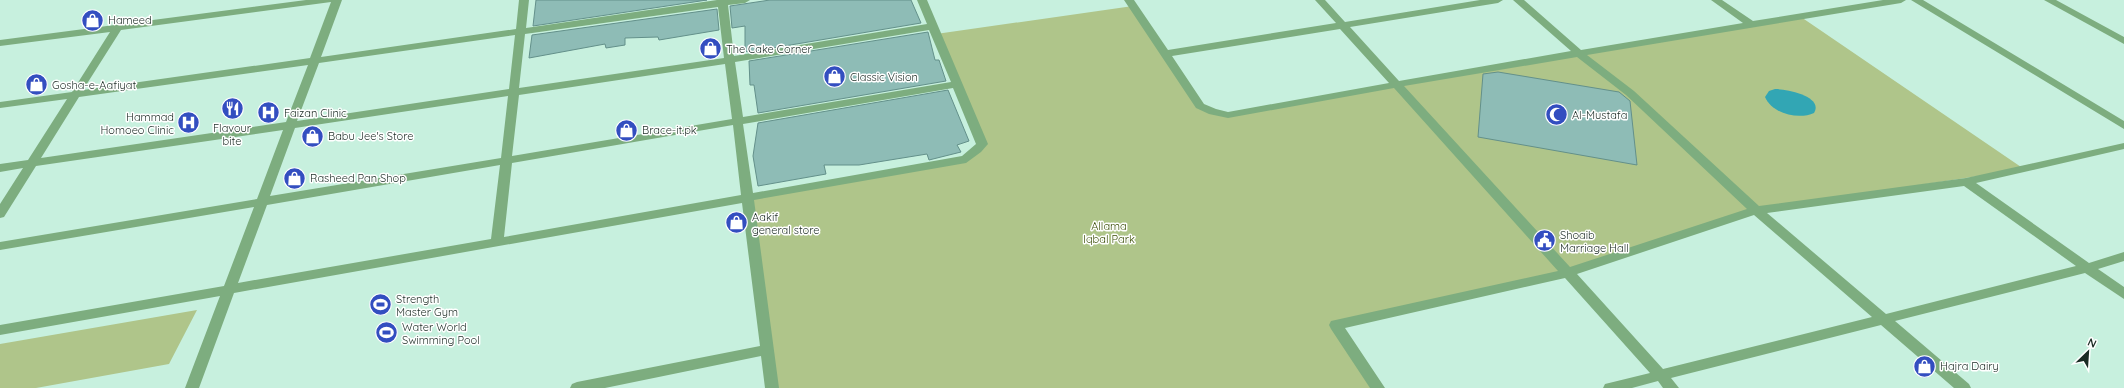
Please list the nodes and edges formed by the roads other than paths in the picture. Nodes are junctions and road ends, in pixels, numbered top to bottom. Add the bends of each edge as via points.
1 (328, 0) edge
2 (337, 0) edge
3 (524, 0) edge
4 (745, 0) edge
5 (922, 0) edge
6 (1129, 0) edge
7 (1320, 0) edge
8 (1498, 0) edge
9 (1518, 0) edge
10 (1716, 0) edge
11 (1901, 0) edge
12 (1916, 0) edge
13 (2049, 0) edge
14 (722, 2) edge
15 (1343, 25) junction
16 (1752, 25) junction
17 (933, 26) junction
18 (117, 28) junction
19 (521, 32) junction
20 (2124, 41) edge
21 (0, 43) edge
22 (1165, 54) junction
23 (1580, 54) junction
24 (730, 60) junction
25 (314, 61) junction
26 (957, 84) junction
27 (1397, 86) junction
28 (514, 92) junction
29 (75, 94) junction
30 (0, 105) edge
31 (738, 121) junction
32 (290, 126) junction
33 (2124, 126) edge
34 (2124, 146) edge
35 (507, 160) junction
36 (31, 164) junction
37 (0, 168) edge
38 (1966, 182) junction
39 (748, 196) junction
40 (262, 201) junction
41 (1756, 210) junction
42 (0, 214) edge
43 (498, 241) junction
44 (0, 246) edge
45 (2124, 256) edge
46 (2086, 268) junction
47 (1567, 273) junction
48 (229, 289) junction
49 (2124, 294) edge
50 (1883, 318) junction
51 (0, 330) edge
52 (767, 350) junction
53 (1661, 376) junction
54 (192, 388) edge
55 (577, 388) edge
56 (772, 388) edge
57 (1378, 388) edge
58 (1610, 388) edge
59 (1672, 388) edge
60 (1964, 388) edge

1 - 18 street
2 - 25 street
3 - 19 street
4 - 14 street
5 - 17 street
6 - 22 street
7 - 15 street
8 - 15 street
9 - 23 street
10 - 16 street
11 - 16 street
12 - 33 street
13 - 20 street
14 - 19 street
14 - 24 street
15 - 22 street
15 - 27 street
16 - 23 street
17 - 24 street
17 - 26 street
18 - 21 street
18 - 29 street
19 - 25 street
19 - 28 street
22 - 27 street via 1200,106 1228,115
23 - 27 street
23 - 41 street via 1630,94
24 - 28 street
24 - 31 street
25 - 29 street
25 - 32 street
26 - 31 street
26 - 39 street via 982,144 966,159
27 - 47 street
28 - 32 street
28 - 35 street
29 - 30 street
29 - 36 street
31 - 35 street
31 - 39 street
32 - 36 street
32 - 40 street
34 - 38 street
35 - 40 street
35 - 43 street
36 - 37 street
36 - 42 street
38 - 41 street
38 - 46 street
39 - 43 street
39 - 52 street
40 - 44 street
40 - 48 street
41 - 47 street
41 - 50 street
43 - 48 street
45 - 46 street
46 - 49 street
46 - 50 street
47 - 53 street
47 - 57 street via 1336,325
48 - 51 street
48 - 54 street
50 - 53 street
50 - 60 street
52 - 55 street
52 - 56 street
53 - 58 street
53 - 59 street

